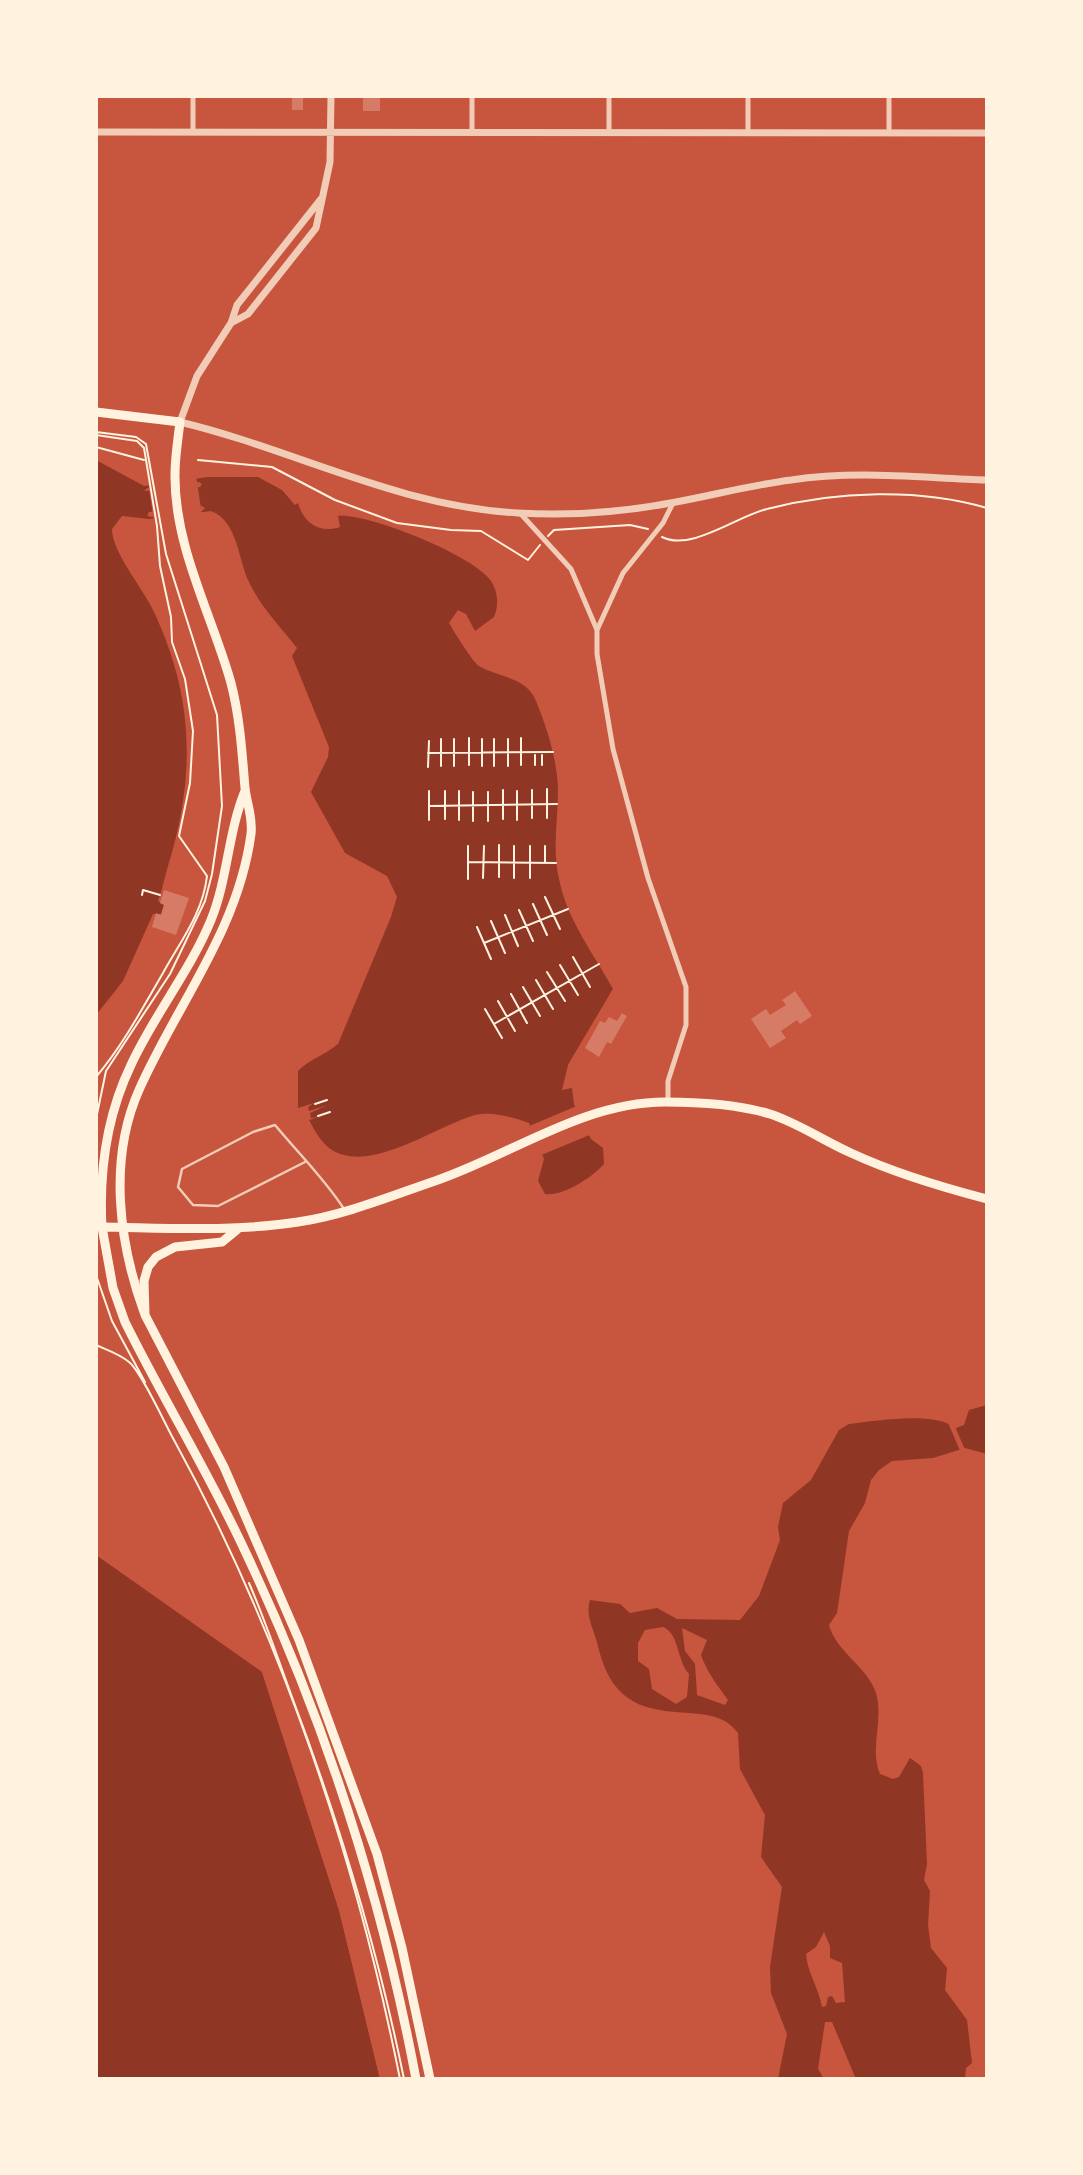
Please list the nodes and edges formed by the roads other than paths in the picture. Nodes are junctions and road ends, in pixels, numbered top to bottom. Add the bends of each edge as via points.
1 (193, 96) edge
2 (331, 96) edge
3 (472, 96) edge
4 (609, 96) edge
5 (748, 96) edge
6 (889, 96) edge
7 (96, 131) edge
8 (193, 132) junction
9 (331, 132) junction
10 (472, 132) junction
11 (609, 132) junction
12 (748, 133) junction
13 (889, 133) junction
14 (987, 133) edge
15 (321, 199) junction
16 (231, 323) junction
17 (96, 412) edge
18 (180, 422) junction
19 (987, 481) edge
20 (673, 503) junction
21 (519, 513) junction
22 (597, 630) junction
23 (245, 791) junction
24 (668, 1102) junction
25 (304, 1162) junction
26 (987, 1199) edge
27 (346, 1211) junction
28 (98, 1227) edge
29 (122, 1227) junction
30 (239, 1228) junction
31 (145, 1315) junction
32 (416, 2079) edge
33 (430, 2079) edge

1 - 8 street
2 - 9 street
3 - 10 street
4 - 11 street
5 - 12 street
6 - 13 street
7 - 8 street
8 - 9 street
9 - 10 street
9 - 15 street
10 - 11 street
11 - 12 street
12 - 13 street
13 - 14 street
15 - 16 street via 237,305
15 - 16 street via 321,218 308,242 248,314
16 - 18 street via 197,376
17 - 18 main road
18 - 21 street via 233,436 358,482 447,504
18 - 23 main road via 174,476 181,523 236,703
19 - 20 street via 885,474 818,476
20 - 21 street via 596,512
20 - 22 street via 623,573
21 - 22 street via 571,569
22 - 24 street via 602,690 620,775 648,878 686,987 686,1025 668,1081
23 - 28 main road via 210,922 132,1063 117,1100 102,1160
23 - 29 main road via 253,816 233,906 138,1092 128,1122 121,1174
24 - 26 main road via 769,1114 873,1162
24 - 27 main road via 592,1115 439,1180
25 - 25 lane via 275,1125 189,1164 178,1177 178,1187 193,1205 219,1206
25 - 27 lane via 323,1177
27 - 30 main road via 300,1222
28 - 29 main road
28 - 32 main road via 125,1322 246,1552 286,1644 337,1781 380,1920
29 - 30 main road
29 - 31 main road
30 - 31 main road via 222,1242 175,1247 156,1257 144,1282
31 - 33 main road via 267,1559 319,1692 377,1854

